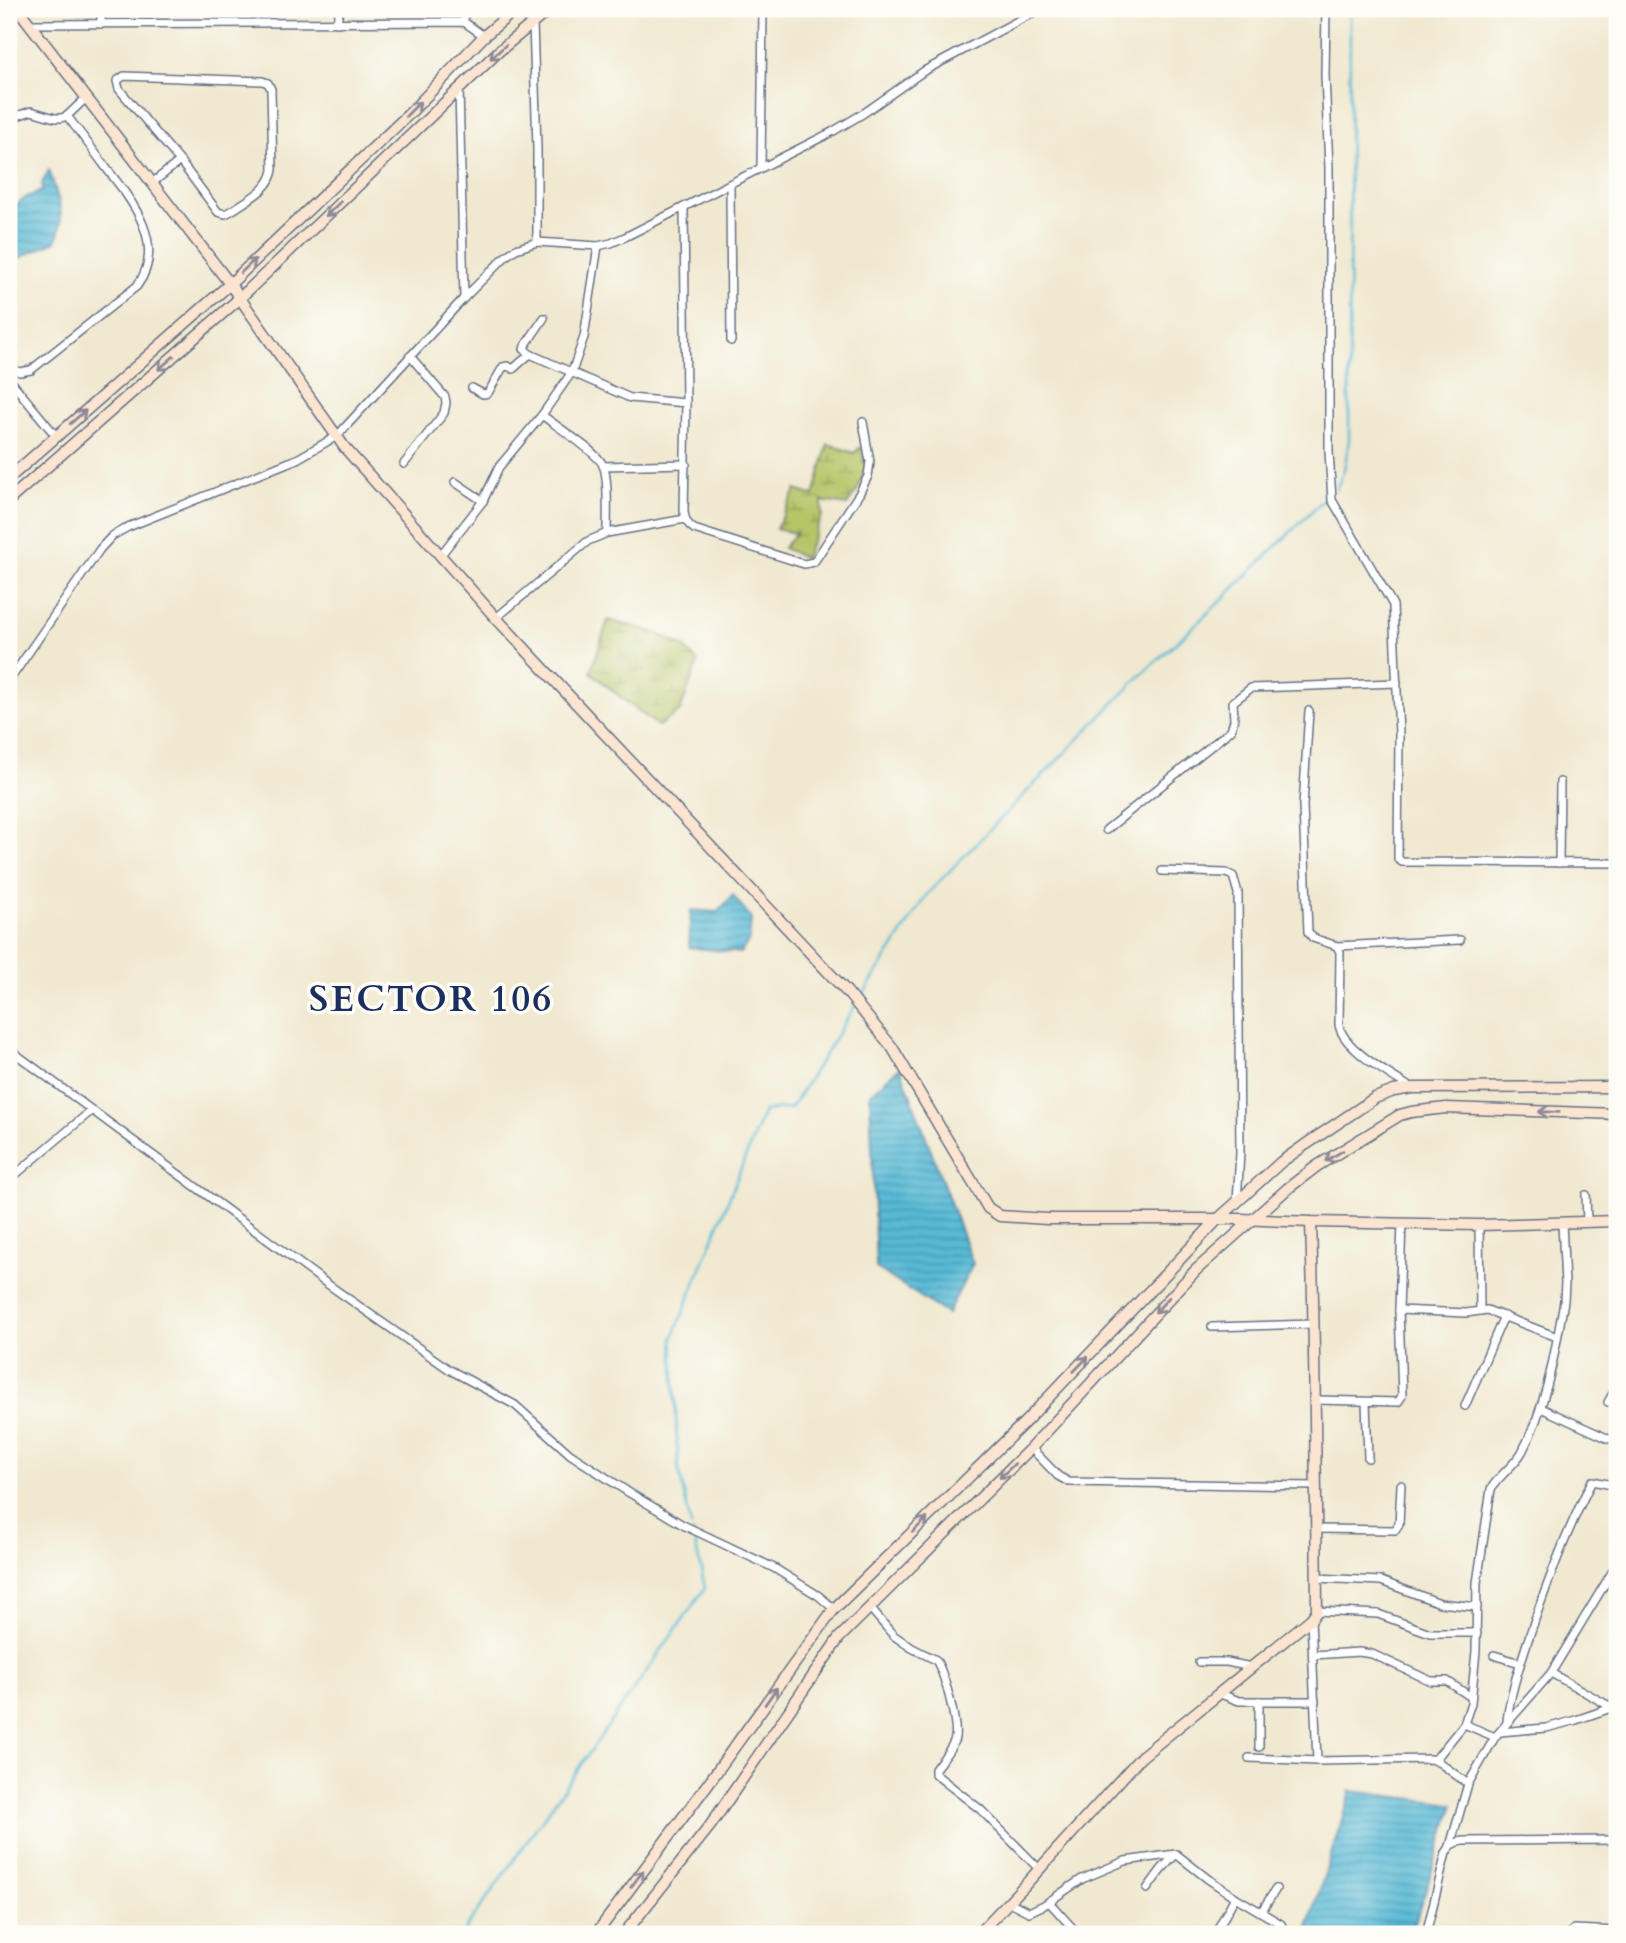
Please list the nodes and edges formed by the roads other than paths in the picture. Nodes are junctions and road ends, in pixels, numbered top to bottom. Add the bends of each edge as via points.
1 (18, 9) edge
2 (102, 9) edge
3 (339, 9) edge
4 (464, 9) edge
5 (516, 9) edge
6 (550, 9) edge
7 (763, 9) edge
8 (1040, 9) edge
9 (1326, 9) edge
10 (464, 22) junction
11 (337, 23) junction
12 (533, 23) junction
13 (31, 24) junction
14 (101, 24) junction
15 (484, 36) junction
16 (459, 88) junction
17 (86, 98) junction
18 (67, 116) junction
19 (9, 119) edge
20 (180, 161) junction
21 (761, 167) junction
22 (152, 183) junction
23 (730, 184) junction
24 (684, 207) junction
25 (537, 242) junction
26 (598, 246) junction
27 (230, 284) junction
28 (240, 298) junction
29 (464, 298) junction
30 (544, 318) dead end
31 (731, 341) dead end
32 (530, 355) junction
33 (410, 356) junction
34 (9, 369) edge
35 (572, 372) junction
36 (9, 380) edge
37 (472, 388) dead end
38 (686, 403) junction
39 (542, 415) junction
40 (863, 422) dead end
41 (56, 436) junction
42 (337, 436) junction
43 (404, 464) dead end
44 (686, 464) junction
45 (603, 466) junction
46 (9, 478) edge
47 (455, 482) dead end
48 (9, 500) edge
49 (483, 501) junction
50 (685, 519) junction
51 (607, 533) junction
52 (440, 556) junction
53 (496, 618) junction
54 (9, 681) edge
55 (1397, 683) junction
56 (1309, 711) dead end
57 (1560, 782) dead end
58 (1106, 830) dead end
59 (1559, 863) junction
60 (1617, 863) edge
61 (1162, 871) dead end
62 (1460, 940) dead end
63 (1337, 946) junction
64 (9, 1049) edge
65 (1617, 1087) edge
66 (1412, 1088) junction
67 (91, 1111) junction
68 (1617, 1114) edge
69 (9, 1181) edge
70 (1586, 1195) dead end
71 (1237, 1202) junction
72 (1218, 1219) junction
73 (1252, 1219) junction
74 (1617, 1221) edge
75 (1311, 1222) junction
76 (1587, 1222) junction
77 (1402, 1223) junction
78 (1562, 1223) junction
79 (1479, 1225) junction
80 (1399, 1310) junction
81 (1480, 1310) junction
82 (1504, 1316) junction
83 (1314, 1324) junction
84 (1212, 1326) dead end
85 (1558, 1337) junction
86 (1617, 1387) edge
87 (1316, 1400) junction
88 (1366, 1402) junction
89 (1608, 1402) dead end
90 (1465, 1406) dead end
91 (1541, 1408) junction
92 (1609, 1439) dead end
93 (1031, 1448) junction
94 (1367, 1458) dead end
95 (1401, 1485) dead end
96 (1315, 1486) junction
97 (1617, 1486) edge
98 (1316, 1529) junction
99 (1617, 1564) edge
100 (1316, 1578) junction
101 (1477, 1607) junction
102 (870, 1608) junction
103 (834, 1609) junction
104 (1314, 1615) junction
105 (1477, 1633) junction
106 (1313, 1655) junction
107 (1494, 1655) dead end
108 (1199, 1662) dead end
109 (1520, 1663) junction
110 (1251, 1667) junction
111 (1551, 1673) junction
112 (1218, 1693) junction
113 (1471, 1698) junction
114 (1315, 1700) junction
115 (1259, 1701) junction
116 (1614, 1707) edge
117 (1507, 1721) junction
118 (1464, 1724) junction
119 (1498, 1734) junction
120 (1259, 1747) dead end
121 (1249, 1758) dead end
122 (1435, 1760) junction
123 (1317, 1761) junction
124 (1468, 1784) junction
125 (1617, 1840) edge
126 (1450, 1846) junction
127 (1176, 1854) junction
128 (1039, 1869) junction
129 (1147, 1889) dead end
130 (1276, 1889) dead end
131 (1235, 1897) junction
132 (1009, 1902) junction
133 (1049, 1902) junction
134 (1261, 1912) junction
135 (1617, 1931) edge
136 (596, 1934) edge
137 (624, 1934) edge
138 (978, 1934) edge
139 (1077, 1934) edge
140 (1215, 1934) edge
141 (1280, 1934) edge
142 (1426, 1934) edge
143 (1569, 1934) edge

1 - 13 street
2 - 14 street
3 - 11 street
4 - 10 street
5 - 15 street
6 - 12 street
7 - 21 street
8 - 21 street via 924,71 864,113
9 - 55 street via 1332,500 1393,606
10 - 11 street
10 - 15 street
11 - 14 street
12 -> 16 street
12 - 25 street
13 - 14 street
13 - 17 street
27 -> 15 street
16 -> 28 street
16 - 29 street
17 - 18 street
17 - 22 street
18 - 19 street via 55,118 31,111
18 - 34 street via 141,217 148,266 137,286 31,370
20 - 20 street via 119,89 120,77 268,83 273,170 267,186 231,211 218,212
20 - 22 street
21 - 23 street
22 - 27 street
23 - 24 street
23 - 31 street
24 - 26 street
24 - 38 street
25 - 26 street
25 - 29 street via 506,256
26 - 35 street via 584,338
27 - 28 street
41 -> 27 street
28 - 42 street
28 -> 48 street
29 - 33 street
30 - 32 street via 524,346
32 - 35 street
32 - 37 street via 513,369 503,367 488,393
33 - 42 street
33 - 43 street via 446,403 444,413
35 - 38 street via 630,398
35 - 39 street
36 - 41 street
38 - 44 street
39 - 45 street
39 - 49 street via 499,467
40 - 50 street via 868,476 814,562 804,564 694,529
41 - 46 street
42 - 52 street
42 - 54 street via 298,459 112,536
44 - 45 street
44 - 50 street
45 - 51 street
47 - 49 street
49 - 52 street
50 - 51 street
51 - 53 street via 588,541
52 - 53 street
53 - 72 street via 859,1006 892,1047 988,1208 1010,1217 1047,1219
55 - 58 street via 1251,688 1233,702 1231,730
55 - 59 street via 1399,862
56 - 63 street via 1303,806 1308,932
57 - 59 street
59 - 60 street
61 - 71 street via 1226,873 1236,883
62 - 63 street
63 - 66 street via 1340,1032 1363,1058
64 - 67 street
65 - 66 street
66 - 71 street via 1375,1098 1297,1150
67 - 69 street
67 - 103 street via 450,1370 515,1405 570,1454 683,1525 774,1568
68 -> 73 street via 1446,1108 1400,1115 1317,1166
70 - 76 street
71 - 72 street
72 - 73 street
103 -> 72 street via 1027,1420
73 - 75 street
73 -> 93 street via 1180,1286
74 - 76 street
75 - 77 street
75 - 83 street
76 - 78 street
77 - 79 street
77 - 80 street
78 - 79 street
78 - 85 street via 1565,1283
79 - 81 street
80 - 81 street
80 - 88 street via 1401,1400
81 - 82 street
82 - 85 street
82 - 90 street
83 - 84 street
83 - 87 street
85 - 91 street
86 - 89 street
87 - 88 street
87 - 96 street
88 - 94 street
91 - 92 street
91 - 101 street via 1520,1456 1491,1489
93 - 96 street via 1069,1482
93 -> 102 street
95 - 98 street via 1395,1530
96 - 98 street
97 - 109 street via 1592,1481 1555,1560
98 - 100 street
99 - 111 street
100 - 101 street via 1381,1581 1440,1603
100 - 104 street
101 - 105 street
102 - 128 street via 893,1635 939,1663 956,1730 935,1774 981,1810
102 - 137 street via 830,1650 710,1826
136 -> 103 street
104 - 105 street via 1378,1614 1430,1633
104 - 106 street
104 - 110 street
105 - 113 street
106 - 113 street via 1372,1654 1431,1681 1447,1681
106 - 114 street
107 - 109 street
108 - 110 street
109 - 117 street
110 - 112 street
111 - 116 street
111 - 117 street
112 - 115 street via 1239,1701
112 - 128 street via 1141,1757
113 - 118 street
114 - 115 street
114 - 123 street
115 - 120 street
116 - 119 street via 1546,1728
117 - 119 street
118 - 119 street
118 - 122 street
119 - 124 street
121 - 123 street
122 - 123 street
122 - 124 street
124 - 126 street
125 - 126 street via 1463,1841
126 - 142 street
127 - 129 street
127 - 131 street
127 - 133 street via 1125,1861 1082,1879
128 - 132 street
130 - 134 street
131 - 134 street
131 - 140 street
132 - 133 street via 1029,1912
132 - 138 street
133 - 139 street
134 - 141 street via 1281,1924
135 - 143 street via 1574,1929

